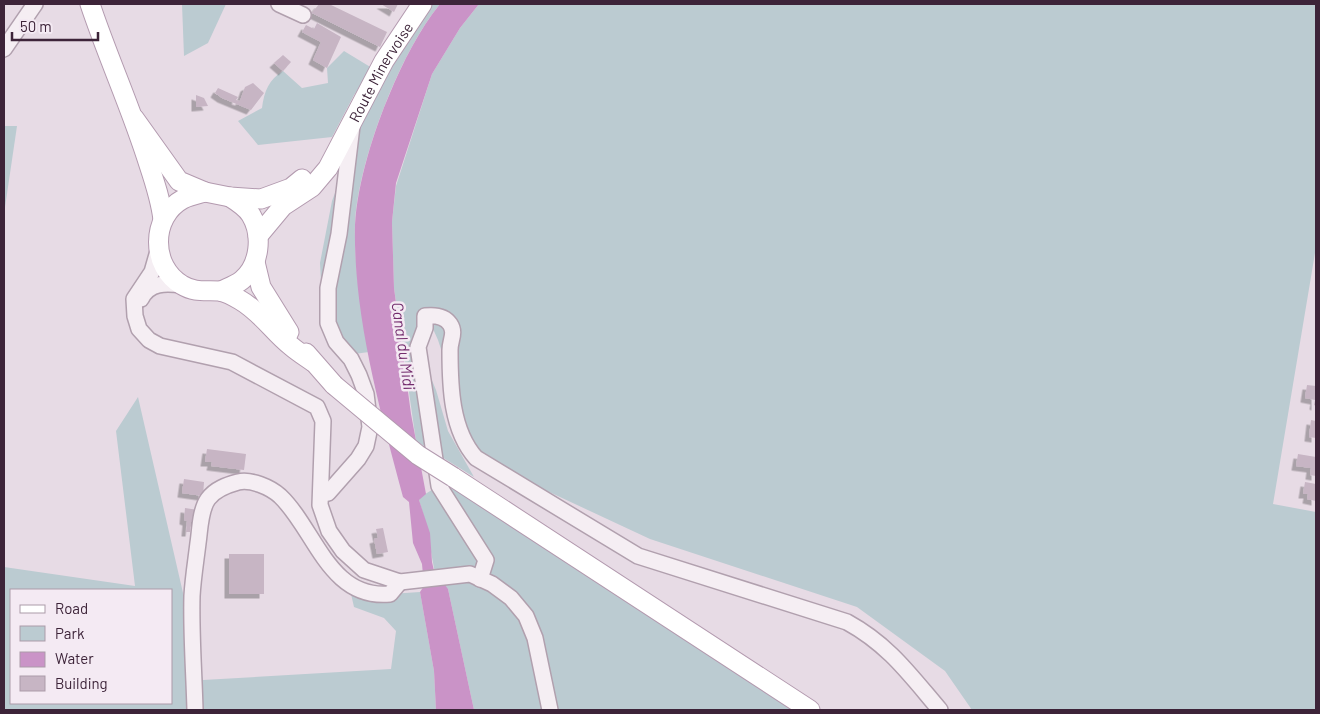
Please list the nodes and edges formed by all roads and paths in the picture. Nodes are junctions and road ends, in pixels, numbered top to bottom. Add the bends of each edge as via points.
1 (35, 4) edge
2 (90, 4) edge
3 (279, 4) edge
4 (422, 4) edge
5 (303, 15) dead end
6 (4, 49) edge
7 (134, 118) junction
8 (353, 120) junction
9 (342, 142) junction
10 (205, 192) junction
11 (230, 197) junction
12 (163, 220) junction
13 (258, 236) junction
14 (158, 251) junction
15 (255, 262) junction
16 (182, 285) junction
17 (221, 291) junction
18 (135, 316) junction
19 (313, 362) junction
20 (320, 494) junction
21 (480, 578) junction
22 (406, 582) junction
23 (195, 710) edge
24 (550, 710) edge
25 (810, 710) edge
26 (940, 710) edge

1 - 6 street
2 - 7 main road
3 - 5 street
4 - 8 main road, Route Minervoise via 384,61
7 - 10 main road via 179,181
7 - 12 main road
8 - 9 main road, Route Minervoise
8 - 20 street via 339,234 328,288 328,323 336,342 351,359 359,375 366,394 370,428 366,446 358,459 328,492
9 - 11 main road via 291,188 261,199
9 - 13 main road, Route Minervoise via 323,175 312,187 283,206
10 - 11 main road
10 - 12 main road via 182,199
11 - 13 main road via 244,206
12 - 14 main road
13 - 15 main road
14 - 16 main road via 166,270
14 - 18 street via 152,272 134,299
15 - 17 main road via 242,280
15 - 19 main road via 261,287 281,322
16 - 17 main road via 198,292
16 - 18 street via 150,288 142,296
17 - 19 main road via 255,310 291,346
18 - 20 street via 139,329 160,346 232,362 316,407 323,421
19 - 25 main road, bridge via 334,385 418,455
20 - 22 street via 320,505 329,531 343,551 364,570
21 - 22 street via 470,574
21 - 24 street via 511,598 526,616 535,638
21 - 26 street via 486,560 439,486 418,347 425,328 425,316 439,315 450,323 454,409 462,437 476,458 638,556 847,622 863,630 890,652
22 - 23 street via 390,594 375,596 328,565 293,510 279,495 263,485 241,482 223,486 208,499 200,523 192,595

